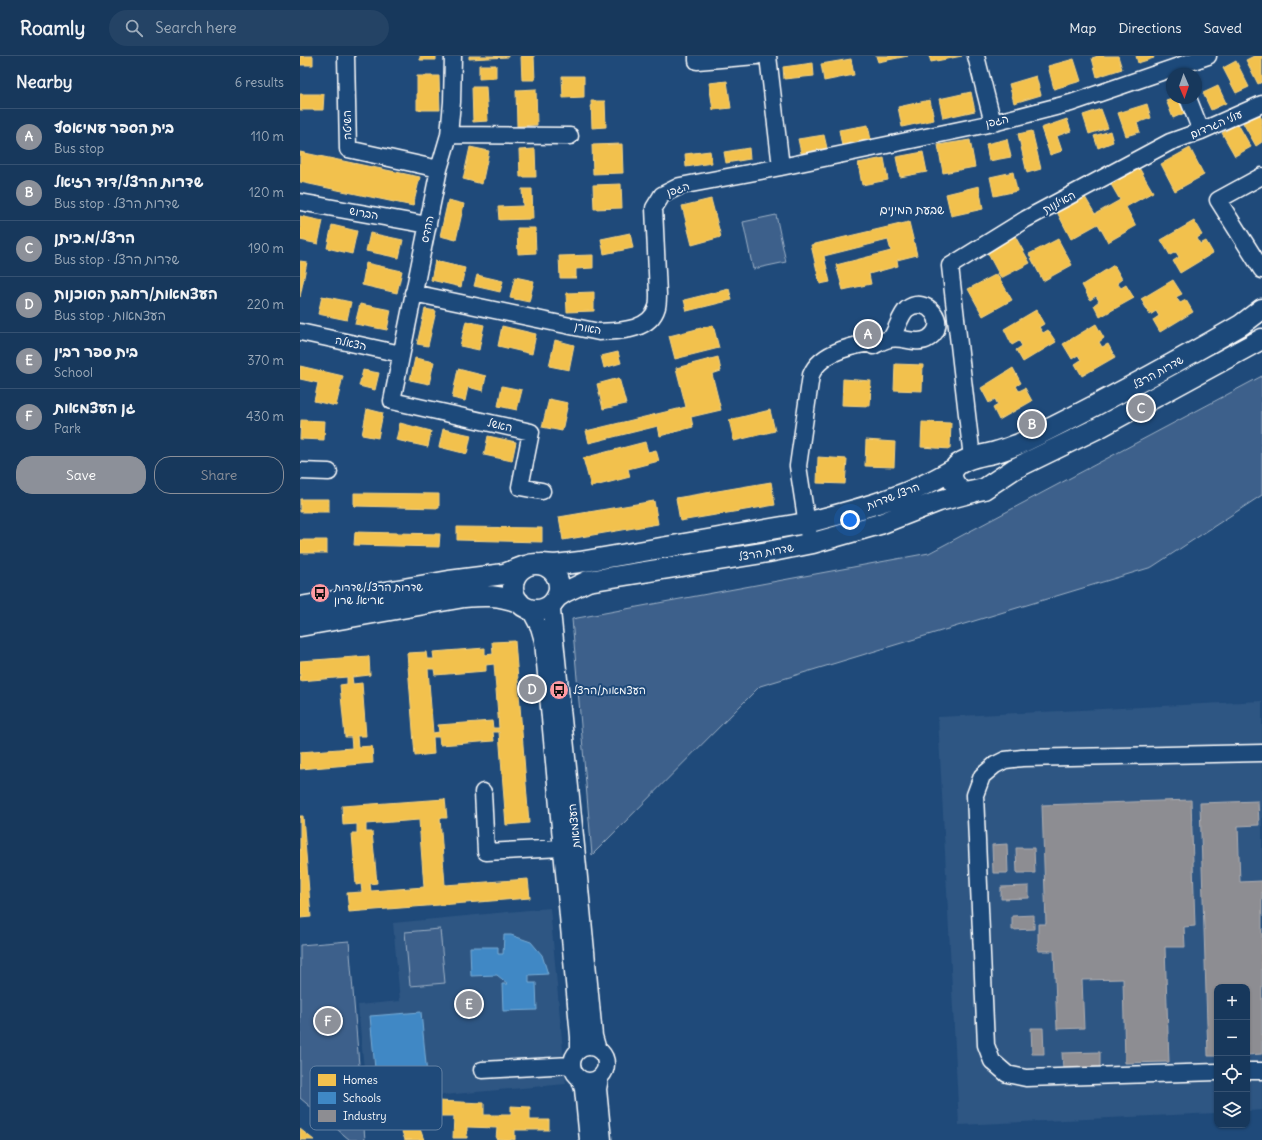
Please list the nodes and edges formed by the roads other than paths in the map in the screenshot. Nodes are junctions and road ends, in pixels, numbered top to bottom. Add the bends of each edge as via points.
1 (346, 56) edge
2 (453, 56) edge
3 (756, 56) edge
4 (768, 56) edge
5 (976, 56) edge
6 (1208, 56) edge
7 (697, 58) edge
8 (1182, 68) edge
9 (1166, 74) edge
10 (1190, 104) edge
11 (1262, 104) edge
12 (993, 123) junction
13 (1201, 131) junction
14 (449, 134) junction
15 (570, 136) dead end
16 (1170, 142) joint
17 (781, 167) junction
18 (439, 168) junction
19 (1262, 176) edge
20 (300, 202) edge
21 (654, 208) joint
22 (428, 225) junction
23 (1262, 270) edge
24 (413, 293) junction
25 (1262, 309) edge
26 (300, 332) edge
27 (1262, 339) edge
28 (887, 340) dead end
29 (401, 354) junction
30 (392, 401) joint
31 (978, 456) junction
32 (954, 469) junction
33 (300, 472) edge
34 (329, 472) dead end
35 (995, 481) junction
36 (542, 491) dead end
37 (973, 492) junction
38 (806, 523) junction
39 (810, 544) junction
40 (534, 565) junction
41 (555, 599) junction
42 (524, 605) junction
43 (300, 607) edge
44 (300, 626) edge
45 (1262, 753) edge
46 (483, 792) dead end
47 (562, 848) junction
48 (579, 1050) junction
49 (598, 1050) junction
50 (571, 1066) junction
51 (482, 1070) dead end
52 (1250, 1071) edge
53 (1262, 1071) edge
54 (1214, 1072) edge
55 (600, 1078) junction
56 (580, 1080) junction
57 (588, 1140) edge
58 (602, 1140) edge

1 - 18 street, השיטה via 348,149
2 - 14 street, ההדס
3 - 7 street
4 - 17 street
5 - 12 street
6 - 8 street, הגפן
9 - 12 street, הגפן
10 - 13 street
11 - 13 street, עולי הגרדום
12 - 17 street, הגפן
13 - 16 street, עולי הגרדום
14 - 15 street
14 - 18 street, ההדס
16 - 31 street, האילנות via 1026,219 950,266
17 - 21 street, הגפן via 680,186 662,194
18 - 22 street, ההדס
19 - 23 street via 1218,200
20 - 22 street, הברוש
21 - 24 street, האורן via 657,308 639,327 619,332 599,332
22 - 24 street, ההדס
24 - 29 street, ההדס
25 - 31 main road, שדרות הרצל via 1241,325 1117,394 1008,448
26 - 29 street, הצאלה
27 - 35 main road, שדרות הרצל
28 - 38 street via 827,362 813,371 798,466
29 - 30 street, ההדס
30 - 36 street, האשל via 531,432 520,487
31 - 32 main road via 959,464
31 - 35 main road via 991,458 998,468 999,474
32 - 37 main road via 952,476 959,489 965,493
32 - 38 main road, הרצל שדרות via 902,494 843,514
33 - 34 street
35 - 37 main road via 984,489
37 - 39 main road, שדרות הרצל via 939,501 855,532
38 - 39 street
38 - 40 main road, שדרות הרצל via 580,562
39 - 41 main road, שדרות הרצל via 588,581
40 - 41 main road via 548,567 554,572 559,584
40 - 42 main road via 520,571 513,583 515,597
40 - 43 main road, שדרות הרצל via 504,574
41 - 42 main road via 542,609
41 - 49 street, העצמאות via 552,611 593,1028
42 - 44 main road via 503,597 475,596
42 - 47 street, העצמאות via 539,627 543,640
45 - 54 street via 1005,760 982,776 975,795 986,1045 992,1061 1007,1074 1026,1078
46 - 47 street via 486,852
47 - 48 street, העצמאות
48 - 49 street via 590,1047
48 - 50 street
49 - 55 street via 605,1056 606,1062
50 - 51 street
50 - 56 street
52 - 53 street
55 - 56 street via 591,1082
55 - 58 street via 598,1089
56 - 57 street via 584,1089

